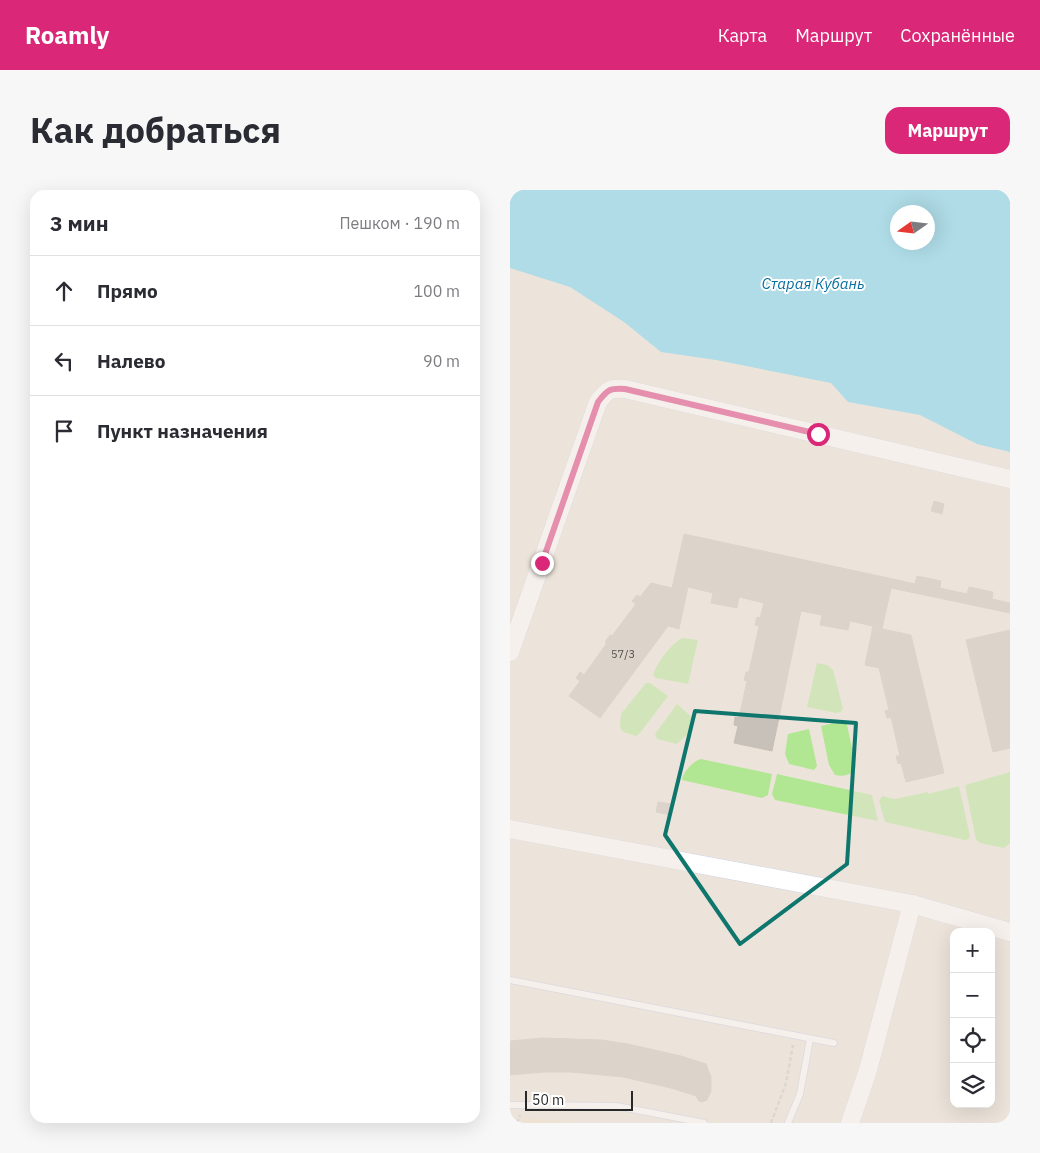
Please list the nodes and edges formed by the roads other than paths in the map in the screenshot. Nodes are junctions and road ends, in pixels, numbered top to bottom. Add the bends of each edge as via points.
1 (1010, 479) edge
2 (510, 652) edge
3 (510, 829) edge
4 (912, 904) junction
5 (1010, 932) edge
6 (510, 980) edge
7 (810, 1039) junction
8 (834, 1044) dead end
9 (510, 1105) edge
10 (704, 1123) edge
11 (788, 1123) edge
12 (850, 1123) edge

1 - 2 street via 612,388 598,402
3 - 4 street
4 - 5 street
4 - 12 street via 868,1070
6 - 7 lane
7 - 8 lane
7 - 11 lane via 800,1094
9 - 10 lane via 616,1106

